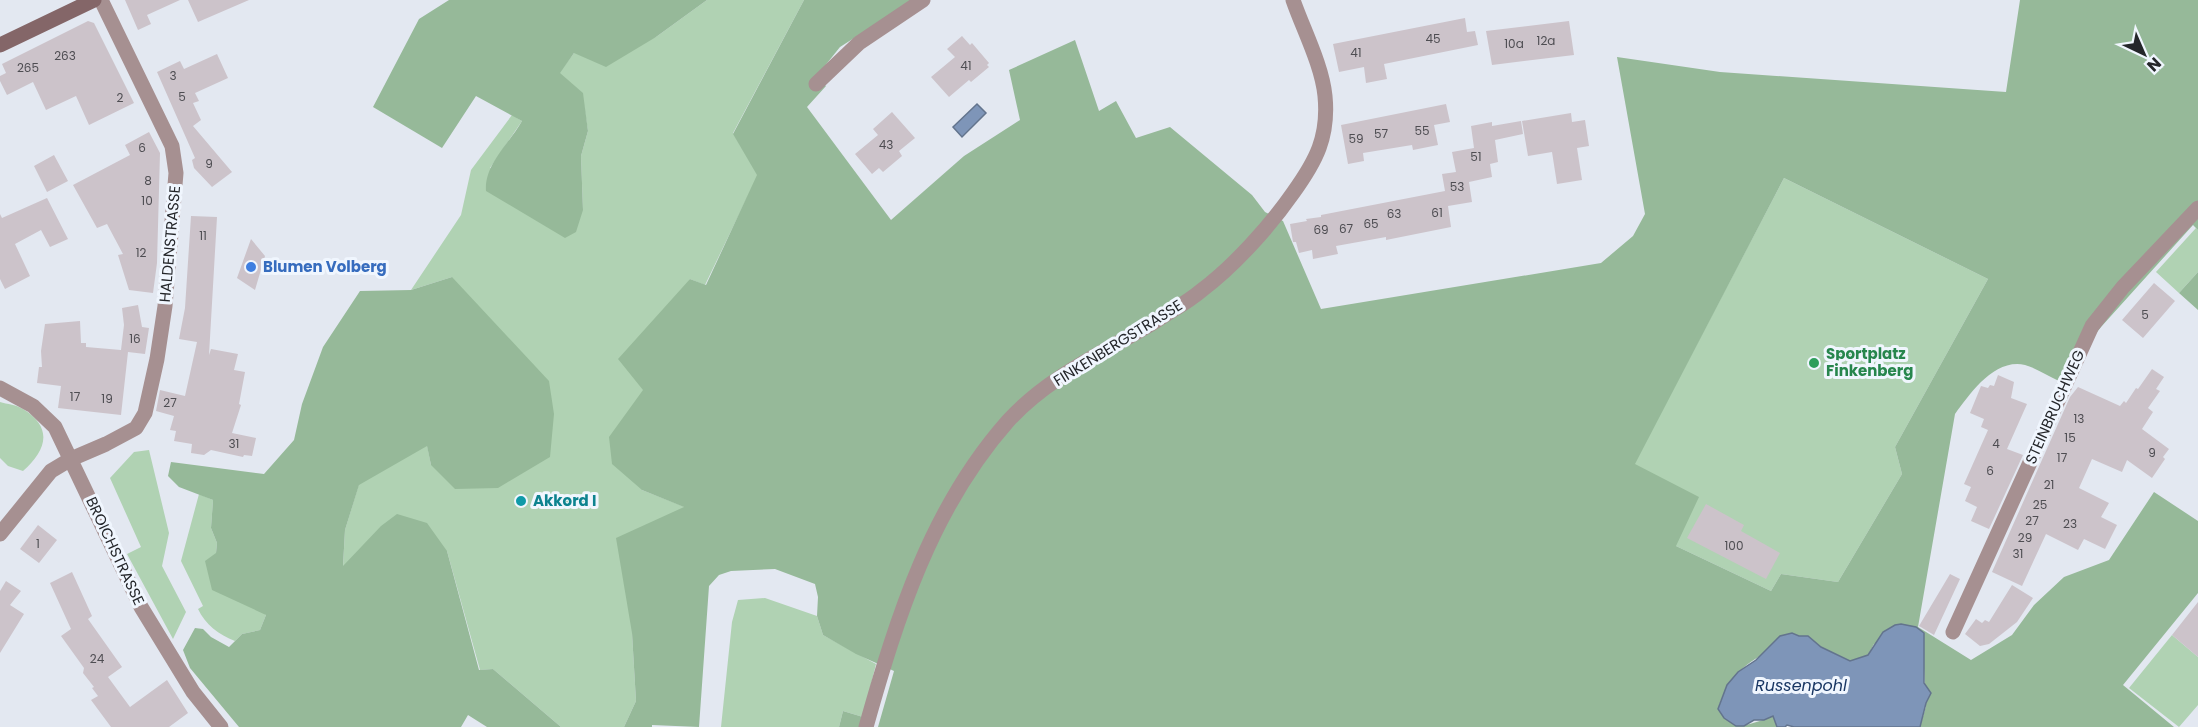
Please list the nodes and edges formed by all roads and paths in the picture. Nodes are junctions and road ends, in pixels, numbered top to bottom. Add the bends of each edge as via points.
1 (94, 0) edge
2 (101, 0) edge
3 (923, 0) edge
4 (1293, 0) edge
5 (0, 45) edge
6 (816, 84) dead end
7 (2198, 208) edge
8 (0, 388) edge
9 (71, 459) junction
10 (0, 534) edge
11 (1953, 633) dead end
12 (220, 727) edge
13 (866, 727) edge

1 - 5 main road
2 - 9 street, HALDENSTRASSE via 172,146 176,173 165,306 145,413 136,428
3 - 6 street via 861,41
4 - 13 street, FINKENBERGSTRASSE via 1325,95 1322,144 1309,171 1284,206 1201,291 1051,383 1010,420 970,467 929,543 890,640
7 - 11 street, STEINBRUCHWEG via 2123,287 2092,326
8 - 9 street, BROICHSTRASSE via 46,417
9 - 10 street, HALDENSTRASSE via 51,471
9 - 12 street, BROICHSTRASSE via 141,608 193,692

